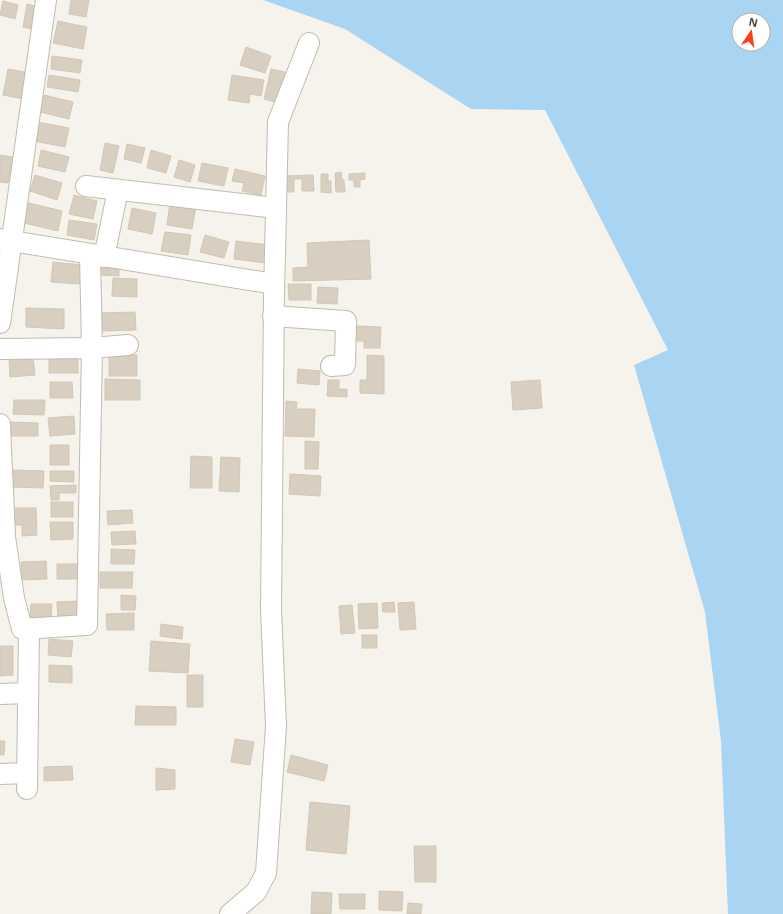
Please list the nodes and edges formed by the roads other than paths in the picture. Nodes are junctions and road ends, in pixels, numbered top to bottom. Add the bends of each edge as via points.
1 (46, 0) edge
2 (309, 43) dead end
3 (86, 186) dead end
4 (118, 190) junction
5 (8, 201) edge
6 (276, 208) junction
7 (6, 240) edge
8 (97, 255) junction
9 (274, 284) junction
10 (273, 316) junction
11 (0, 323) edge
12 (128, 345) dead end
13 (92, 348) junction
14 (0, 349) edge
15 (344, 366) dead end
16 (0, 425) edge
17 (2, 495) edge
18 (5, 573) edge
19 (29, 628) junction
20 (28, 693) junction
21 (0, 694) edge
22 (0, 774) edge
23 (230, 914) edge

1 - 5 street
2 - 6 street via 278,122
3 - 4 street
4 - 6 street
4 - 8 street
5 - 7 street
6 - 9 street
7 - 8 street
7 - 11 street
8 - 9 street
8 - 13 street
9 - 10 street
10 - 15 street via 346,321
10 - 23 street via 271,610 276,726 266,873 256,892
12 - 13 street
13 - 14 street
13 - 19 street via 87,625
16 - 17 street
17 - 18 street
18 - 19 street via 22,629
19 - 20 street
20 - 21 street
20 - 22 street via 27,781

